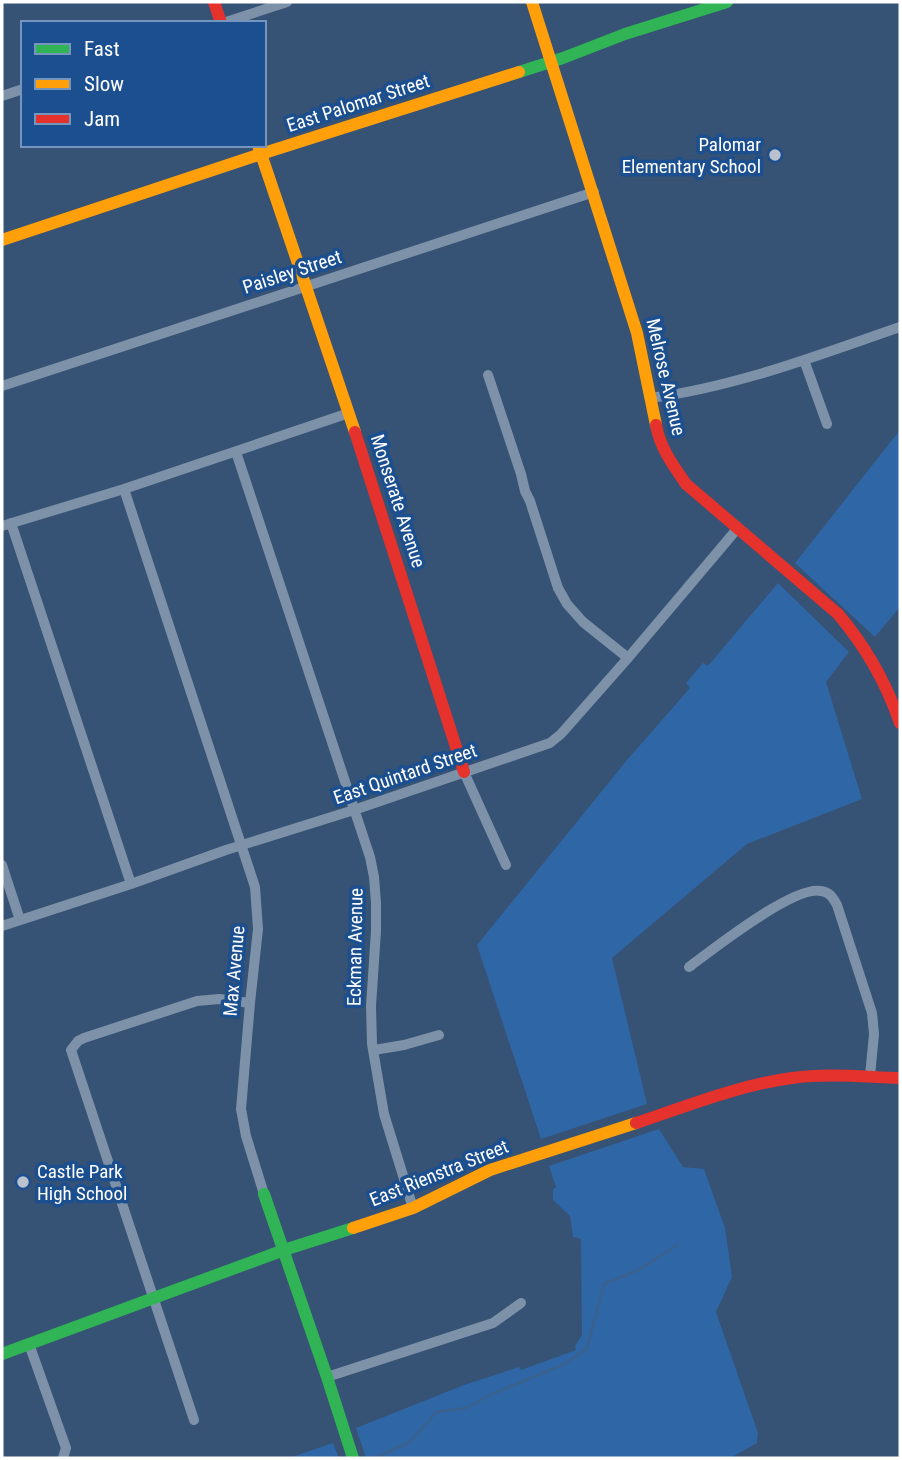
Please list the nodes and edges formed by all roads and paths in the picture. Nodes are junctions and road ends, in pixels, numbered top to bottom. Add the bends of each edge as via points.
1 (214, 2) edge
2 (287, 2) edge
3 (532, 2) edge
4 (727, 2) edge
5 (221, 21) edge
6 (228, 21) edge
7 (552, 61) junction
8 (21, 90) edge
9 (2, 96) edge
10 (260, 150) edge
11 (594, 192) junction
12 (2, 240) edge
13 (307, 286) junction
14 (900, 327) edge
15 (804, 360) junction
16 (488, 375) dead end
17 (2, 386) edge
18 (650, 398) junction
19 (349, 414) junction
20 (827, 424) dead end
21 (236, 452) junction
22 (124, 489) junction
23 (6, 525) edge
24 (737, 529) junction
25 (628, 658) junction
26 (900, 723) edge
27 (464, 772) junction
28 (354, 810) junction
29 (242, 845) junction
30 (2, 864) edge
31 (506, 865) dead end
32 (131, 884) junction
33 (20, 920) junction
34 (2, 926) edge
35 (689, 967) dead end
36 (250, 1003) junction
37 (439, 1035) dead end
38 (374, 1050) junction
39 (870, 1076) junction
40 (900, 1078) edge
41 (264, 1194) joint
42 (413, 1208) junction
43 (284, 1250) junction
44 (153, 1298) junction
45 (521, 1303) dead end
46 (29, 1343) junction
47 (2, 1354) edge
48 (327, 1377) junction
49 (194, 1420) dead end
50 (64, 1456) edge
51 (353, 1458) edge

1 - 5 street
2 - 6 street
3 - 7 street, Melrose Avenue
4 - 7 street, East Palomar Street
7 - 10 street, East Palomar Street
7 - 11 street, Melrose Avenue
8 - 9 street
10 - 12 street, East Palomar Street
10 - 13 street, Monserate Avenue
11 - 13 street, Paisley Street
11 - 18 street, Melrose Avenue via 637,333
13 - 17 street, Paisley Street
13 - 19 street, Monserate Avenue
14 - 15 street
15 - 18 street via 727,384
15 - 20 street
16 - 25 street via 558,588 583,622
18 - 24 street, Melrose Avenue via 658,437 676,471
19 - 21 street
19 - 27 street, Monserate Avenue
21 - 22 street
21 - 28 street, Eckman Avenue
22 - 23 street
22 - 29 street, Max Avenue
23 - 32 street
24 - 25 street, East Quintard Street
24 - 26 street, Melrose Avenue via 838,614 884,678
25 - 27 street, East Quintard Street via 550,743
27 - 28 street, East Quintard Street
27 - 31 street, Monserate Avenue
28 - 29 street, East Quintard Street
28 - 38 street, Eckman Avenue via 370,857 376,896 371,1006
29 - 32 street, East Quintard Street
29 - 36 street, Max Avenue via 257,906
30 - 33 street
32 - 33 street, East Quintard Street
33 - 34 street, East Quintard Street
35 - 39 street via 792,897 819,890 832,895 872,1013
36 - 41 street, Max Avenue via 241,1109
36 - 44 street via 197,1001 84,1038 71,1050
37 - 38 street
38 - 42 street, Eckman Avenue via 384,1114
39 - 40 street, East Rienstra Street
39 - 42 street, East Rienstra Street via 790,1078 733,1091 490,1170
41 - 43 street, Max Avenue
42 - 43 street, East Rienstra Street
43 - 44 street, East Rienstra Street
43 - 48 street, Max Avenue
44 - 46 street, East Rienstra Street
44 - 49 street
45 - 48 street via 493,1323
46 - 47 street, East Rienstra Street
46 - 50 street via 66,1448
48 - 51 street, Max Avenue

